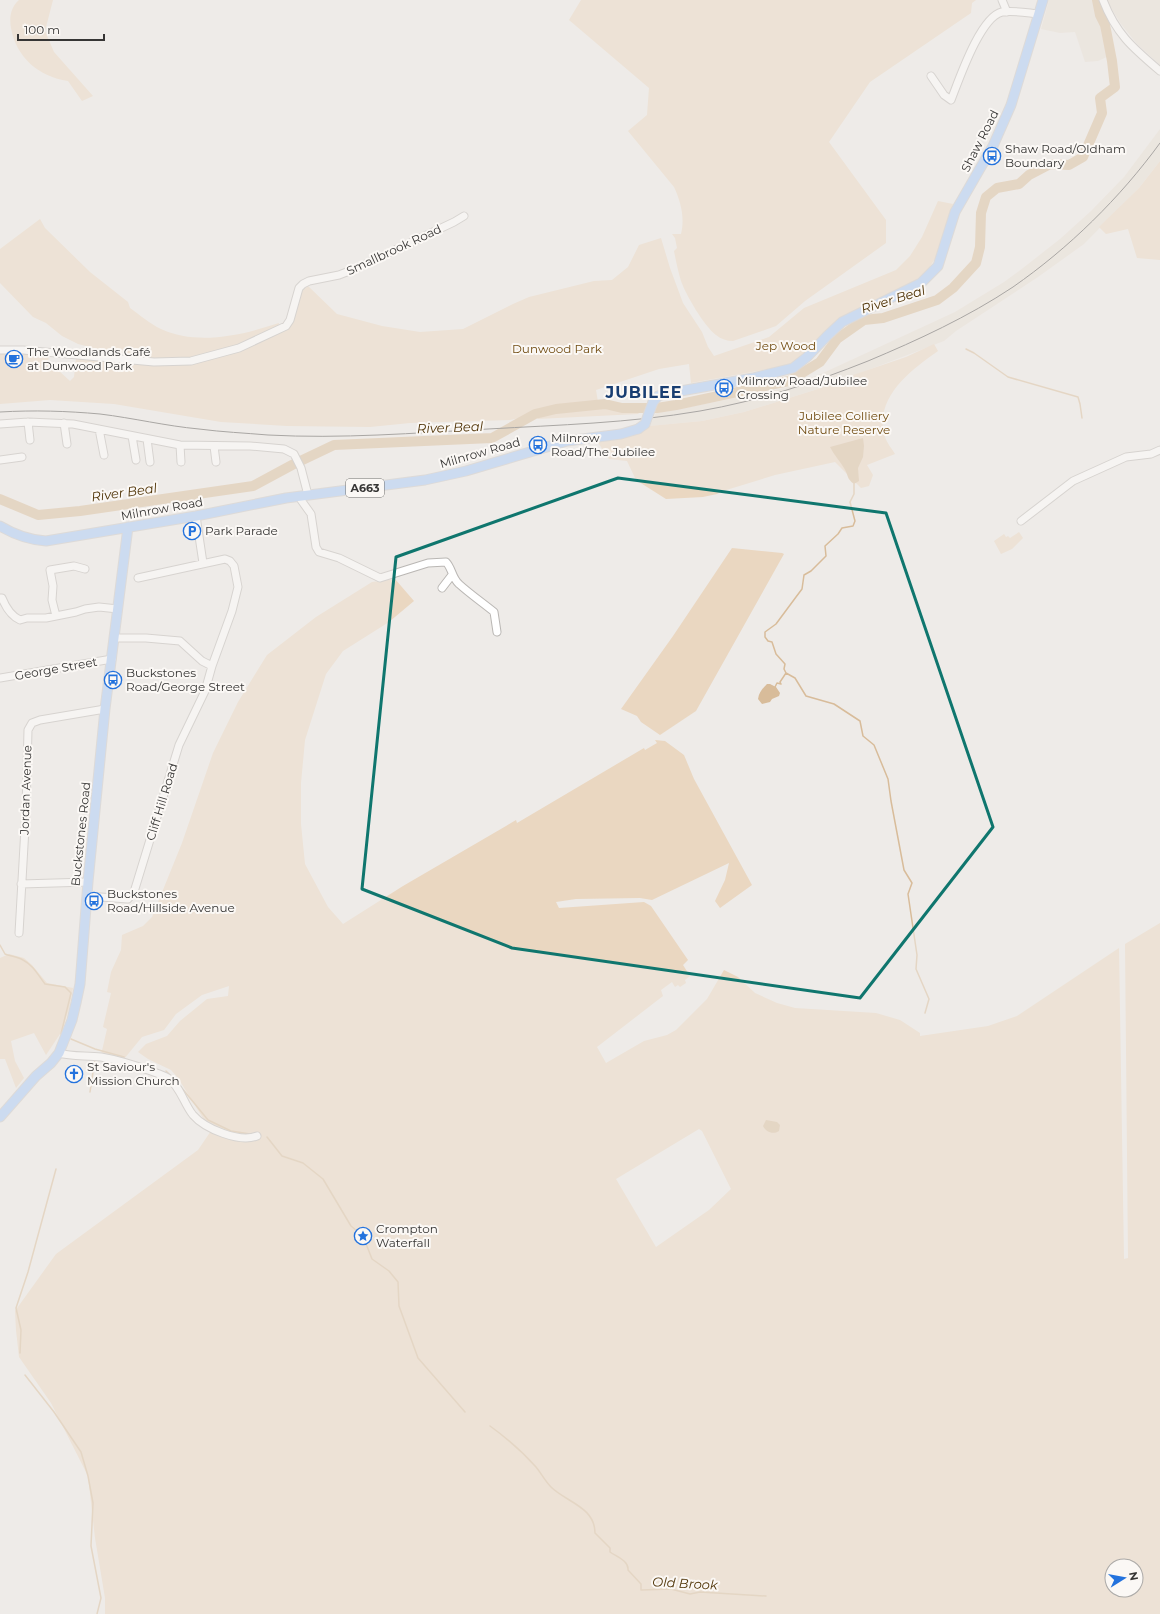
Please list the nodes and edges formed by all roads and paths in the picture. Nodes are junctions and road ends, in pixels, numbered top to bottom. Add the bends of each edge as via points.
1 (1002, 0) edge
2 (1043, 0) edge
3 (1103, 0) edge
4 (1007, 12) junction
5 (1039, 14) junction
6 (1160, 71) edge
7 (931, 76) dead end
8 (464, 216) dead end
9 (921, 283) joint
10 (0, 350) edge
11 (28, 422) junction
12 (64, 423) junction
13 (0, 424) edge
14 (100, 429) junction
15 (132, 436) junction
16 (147, 439) junction
17 (30, 440) dead end
18 (67, 444) dead end
19 (180, 445) junction
20 (214, 446) junction
21 (1160, 450) edge
22 (104, 455) dead end
23 (22, 457) dead end
24 (0, 460) edge
25 (136, 460) dead end
26 (150, 462) dead end
27 (181, 462) dead end
28 (216, 462) dead end
29 (304, 496) junction
30 (196, 516) junction
31 (1021, 521) dead end
32 (0, 526) edge
33 (128, 527) junction
34 (203, 564) junction
35 (85, 569) dead end
36 (452, 575) junction
37 (138, 578) dead end
38 (442, 588) dead end
39 (0, 598) edge
40 (118, 609) junction
41 (56, 616) junction
42 (497, 632) dead end
43 (115, 638) junction
44 (112, 659) junction
45 (212, 666) junction
46 (0, 678) edge
47 (105, 709) junction
48 (88, 882) junction
49 (21, 884) junction
50 (87, 896) junction
51 (19, 934) dead end
52 (59, 1053) junction
53 (0, 1117) edge
54 (257, 1136) dead end

1 - 4 street
2 - 5 main road, Shaw Road / A663
3 - 6 street via 1119,32
4 - 5 street
4 - 7 street via 995,15 986,23 951,100 944,95
5 - 9 main road, Shaw Road / A663 via 1008,112 993,146 955,212 938,266
8 - 10 street, Smallbrook Road via 357,268 303,284 299,288 286,326 239,348 211,357 191,361 154,362
9 - 29 main road, Milnrow Road / A663, bridge via 842,322 793,368 658,396 653,402 645,424 638,429 621,434 567,441 466,471 425,480
11 - 12 street
11 - 13 street
11 - 17 street
12 - 14 street
12 - 18 street
14 - 15 street
14 - 22 street
15 - 16 street
15 - 25 street
16 - 19 street
16 - 26 street
19 - 20 street
19 - 27 street
20 - 28 street
20 - 29 street via 284,448 294,454 301,468
21 - 31 street via 1151,454 1126,457 1073,481
23 - 24 street
29 - 30 main road, Milnrow Road / A663
29 - 36 street via 301,500 311,514 319,552 339,558 380,578 439,562 446,562
30 - 33 main road, Milnrow Road / A663
30 - 34 street
32 - 33 main road, Milnrow Road / A663 via 26,538 46,541
33 - 40 main road, Buckstones Road
34 - 37 street
34 - 45 street via 225,559 230,561 234,566 238,587
35 - 41 street via 74,566 50,570
36 - 38 street
36 - 42 street via 458,584 494,612
39 - 41 street via 5,607 20,620
40 - 41 street via 85,608
40 - 43 main road, Buckstones Road
43 - 44 main road, Buckstones Road
43 - 45 street via 180,641 202,661
44 - 46 street, George Street
44 - 47 main road, Buckstones Road
45 - 50 street, Cliff Hill Road via 205,691 179,744 134,892 128,899
47 - 48 main road, Buckstones Road
47 - 49 street, Jordan Avenue via 40,720 32,723 28,730
48 - 49 street
48 - 50 main road, Buckstones Road
49 - 51 street, Jordan Avenue
50 - 52 main road, Buckstones Road via 80,984 72,1020
52 - 53 main road, Buckstones Road
52 - 54 street via 125,1062 166,1077 173,1082 194,1115 208,1126 238,1138

